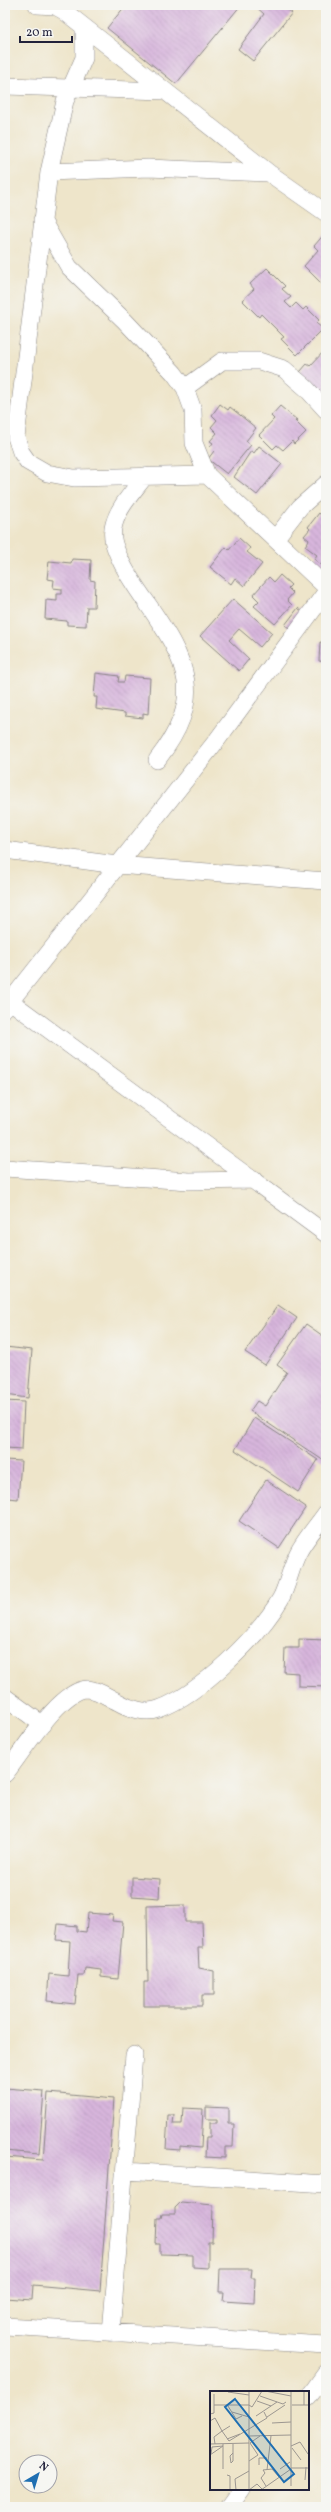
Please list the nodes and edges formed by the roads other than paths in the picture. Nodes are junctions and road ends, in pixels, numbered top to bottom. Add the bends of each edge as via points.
1 (37, 5) edge
2 (84, 27) junction
3 (5, 86) edge
4 (72, 87) junction
5 (165, 91) junction
6 (49, 172) junction
7 (269, 173) junction
8 (326, 214) edge
9 (42, 220) junction
10 (185, 388) junction
11 (326, 410) edge
12 (207, 475) junction
13 (145, 476) junction
14 (326, 484) edge
15 (274, 539) junction
16 (326, 587) edge
17 (326, 592) edge
18 (157, 760) dead end
19 (5, 850) edge
20 (117, 865) junction
21 (326, 881) edge
22 (8, 1004) edge
23 (5, 1168) edge
24 (254, 1180) junction
25 (326, 1234) edge
26 (326, 1513) edge
27 (5, 1697) edge
28 (43, 1725) junction
29 (5, 1774) edge
30 (134, 2055) dead end
31 (125, 2171) junction
32 (326, 2184) edge
33 (5, 2326) edge
34 (111, 2333) junction
35 (326, 2345) edge
36 (326, 2373) edge
37 (309, 2397) edge
38 (241, 2490) edge
39 (229, 2507) edge

1 - 2 street via 55,6
2 - 4 street via 84,58
2 - 5 street
3 - 4 street
4 - 5 street
4 - 6 street via 65,101
5 - 7 street
6 - 7 street via 148,168
6 - 9 street
7 - 8 street
9 - 10 street via 69,267 125,321
9 - 13 street via 16,438 21,452 28,462 47,473 74,478
10 - 11 street via 222,361 259,361 284,369
10 - 12 street via 193,410 194,443
12 - 13 street
12 - 15 street
13 - 18 street via 122,506 114,525 113,542 125,571 184,665 188,687 184,716
14 - 15 street via 300,507
15 - 16 street
17 - 20 street via 217,740
19 - 20 street
20 - 21 street
20 - 22 street
22 - 24 street
23 - 24 street via 189,1181
24 - 25 street
26 - 28 street via 299,1551 281,1596 269,1617 216,1671 184,1696 158,1710 140,1710 88,1689 68,1696
27 - 28 street
28 - 29 street
30 - 31 street
31 - 32 street
31 - 34 street
33 - 34 street
34 - 35 street
36 - 37 street
38 - 39 street

